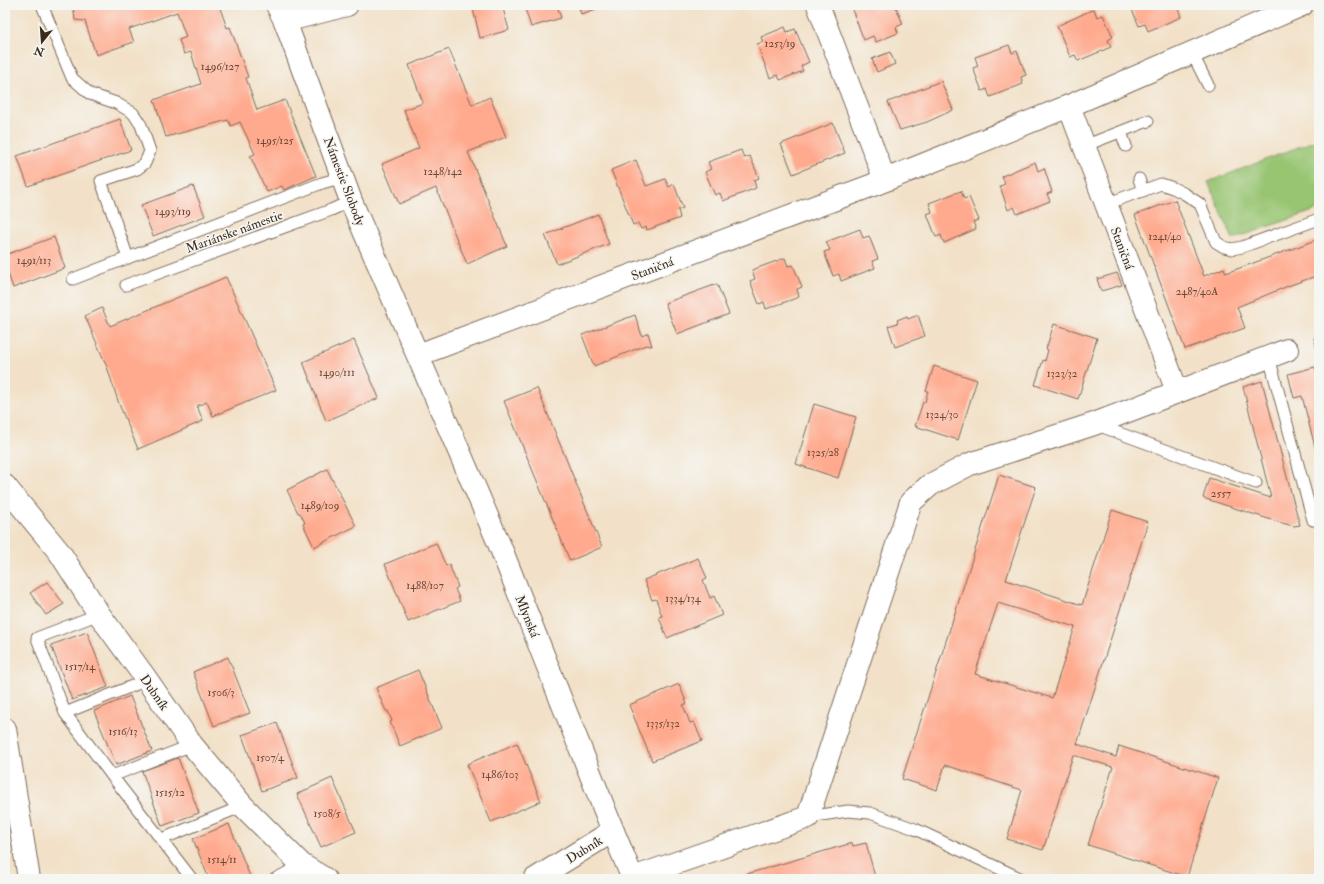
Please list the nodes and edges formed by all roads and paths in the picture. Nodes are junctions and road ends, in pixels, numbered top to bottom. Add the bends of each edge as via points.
1 (42, 5) edge
2 (347, 5) edge
3 (818, 5) edge
4 (1302, 5) edge
5 (281, 13) edge
6 (1192, 53) junction
7 (1208, 85) dead end
8 (1069, 106) junction
9 (1148, 121) dead end
10 (1121, 132) junction
11 (1084, 146) junction
12 (1126, 146) dead end
13 (343, 177) junction
14 (1139, 179) dead end
15 (886, 180) junction
16 (1143, 191) junction
17 (351, 201) junction
18 (1106, 204) junction
19 (1319, 219) edge
20 (128, 258) junction
21 (73, 279) dead end
22 (126, 285) dead end
23 (1278, 353) joint
24 (418, 355) junction
25 (1177, 391) junction
26 (1094, 424) junction
27 (1256, 483) dead end
28 (8, 494) edge
29 (1313, 520) dead end
30 (99, 614) junction
31 (147, 680) junction
32 (65, 713) junction
33 (5, 729) edge
34 (192, 745) junction
35 (112, 776) junction
36 (243, 806) junction
37 (808, 817) junction
38 (613, 831) junction
39 (162, 840) junction
40 (302, 865) junction
41 (28, 869) edge
42 (42, 879) edge
43 (192, 879) edge
44 (275, 879) edge
45 (325, 879) edge
46 (535, 879) edge
47 (633, 879) edge
48 (1022, 879) edge

1 - 20 lane via 72,78 90,94 116,103 133,113 141,125 150,151 145,163 137,169 101,181
2 - 5 street
3 - 15 street
4 - 6 street, Staničná
5 - 13 street, Námestie Slobody
6 - 7 lane
6 - 8 street, Staničná
8 - 11 street, Staničná
8 - 15 street, Staničná
9 - 10 lane
10 - 11 lane
10 - 12 lane
11 - 18 street, Staničná
13 - 17 street, Námestie Slobody
13 - 20 lane
14 - 16 lane
15 - 24 street, Staničná
16 - 18 lane
16 - 19 lane via 1161,184 1193,198 1200,204 1216,242 1232,249
17 - 22 lane, Mariánske námestie via 325,213
17 - 24 street, Námestie Slobody
18 - 25 street, Staničná
20 - 21 lane
23 - 25 street
23 - 29 lane
24 - 38 street, Mlynská via 500,546
25 - 26 street
26 - 27 lane
26 - 37 street via 970,464 930,485 911,502
28 - 30 street, Dubník via 60,553
30 - 31 street, Dubník
30 - 32 lane via 37,638
31 - 32 lane
31 - 34 street, Dubník
32 - 35 lane
33 - 41 street
34 - 35 lane
34 - 36 street, Dubník
35 - 39 lane
36 - 39 lane
36 - 40 street, Dubník
37 - 47 street
37 - 48 lane via 848,811 870,813 915,829
38 - 46 street, Dubník
38 - 47 street, Mlynská
39 - 43 lane
40 - 44 lane
40 - 45 street, Dubník
41 - 42 street

